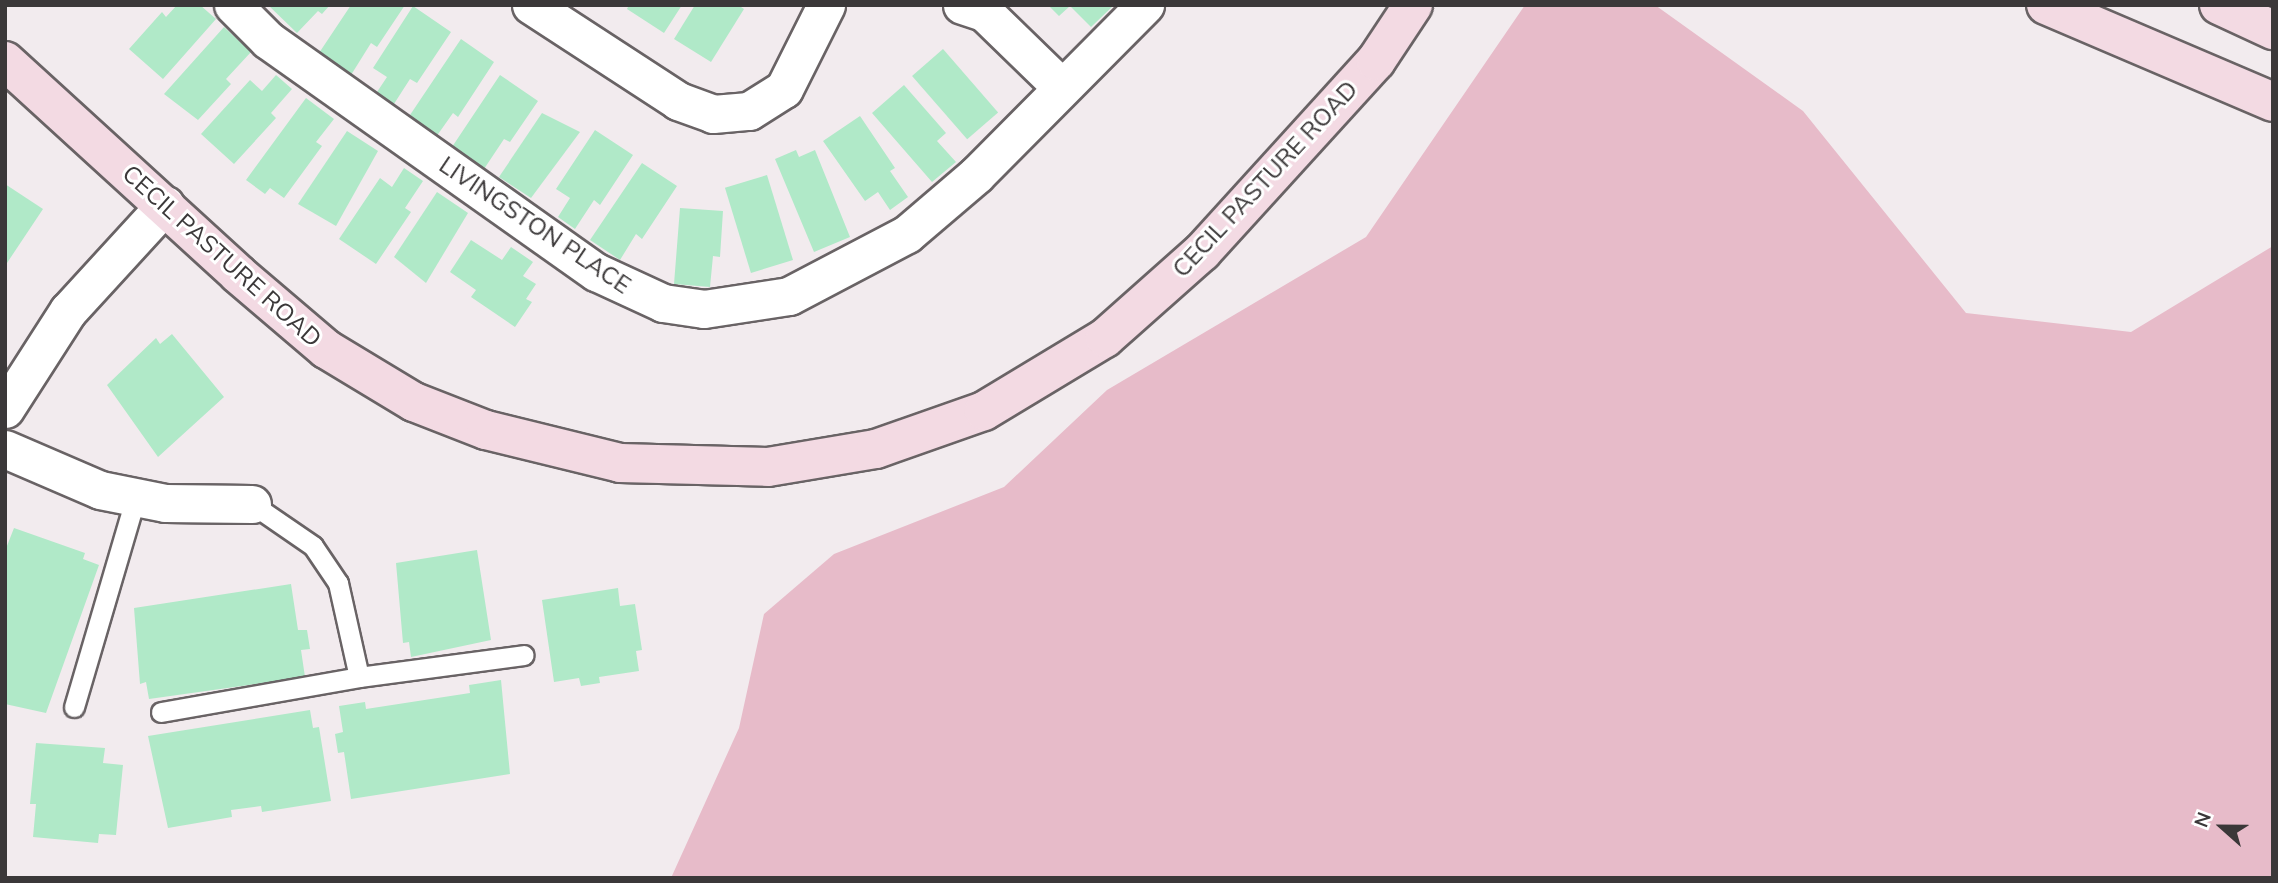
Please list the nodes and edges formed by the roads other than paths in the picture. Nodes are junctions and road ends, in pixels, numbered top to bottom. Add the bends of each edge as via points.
1 (233, 5) edge
2 (531, 5) edge
3 (825, 5) edge
4 (961, 5) edge
5 (1145, 5) edge
6 (1413, 5) edge
7 (2046, 5) edge
8 (2219, 5) edge
9 (2273, 30) edge
10 (5, 61) edge
11 (1061, 87) junction
12 (2273, 102) edge
13 (164, 205) junction
14 (5, 409) edge
15 (5, 449) edge
16 (136, 497) junction
17 (252, 504) joint
18 (524, 655) dead end
19 (359, 677) junction
20 (74, 707) dead end
21 (162, 712) dead end

1 - 11 street, LIVINGSTON PLACE via 268,40 596,272 663,303 704,309 789,296 907,234 976,175
2 - 3 street via 678,101 713,114 749,111 784,89
4 - 11 street via 984,12
5 - 11 street, LIVINGSTON PLACE
6 - 13 street, CECIL PASTURE ROAD via 1376,61 1202,252 1105,338 984,411 876,449 805,464 620,463 486,430 414,402 326,349
7 - 12 street
8 - 9 street
10 - 13 street, CECIL PASTURE ROAD
13 - 14 street via 68,311
15 - 16 street via 100,490
16 - 17 street via 165,503
16 - 20 lane
17 - 19 lane via 313,546 338,583
18 - 19 lane
19 - 21 lane

